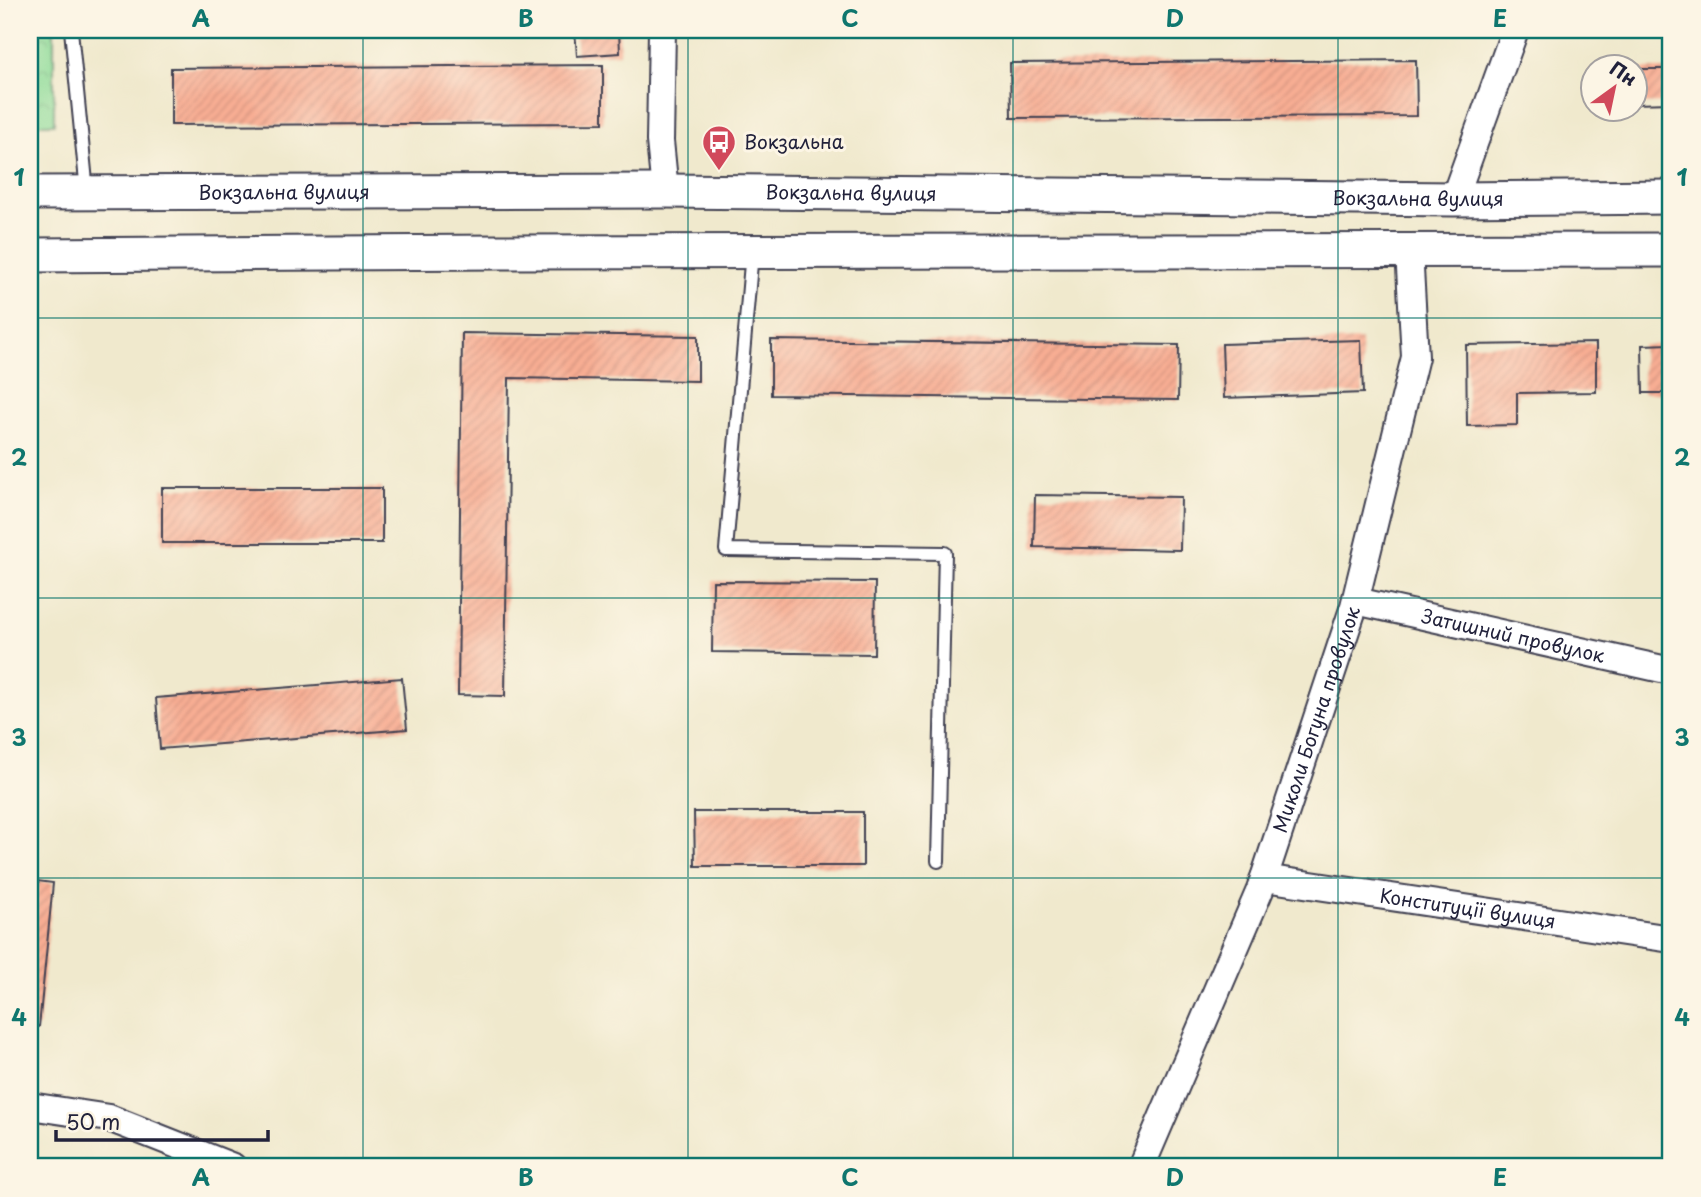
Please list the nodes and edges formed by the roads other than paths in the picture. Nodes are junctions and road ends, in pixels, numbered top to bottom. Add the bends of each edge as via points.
1 (71, 30) edge
2 (662, 30) edge
3 (1515, 30) edge
4 (665, 191) junction
5 (30, 193) edge
6 (87, 193) junction
7 (1671, 197) edge
8 (1454, 199) junction
9 (1671, 250) edge
10 (1409, 251) junction
11 (752, 252) junction
12 (30, 255) edge
13 (1356, 601) junction
14 (1671, 671) edge
15 (938, 861) dead end
16 (1264, 878) junction
17 (1671, 939) edge
18 (30, 1106) edge
19 (233, 1167) edge
20 (1141, 1167) edge

1 - 6 lane
2 - 4 street via 660,141
3 - 8 street
4 - 6 street, Вокзальна вулиця
4 - 8 street, Вокзальна вулиця
5 - 6 street, Вокзальна вулиця
7 - 8 street, Вокзальна вулиця
9 - 10 street
10 - 11 street
10 - 13 street, Миколи Богуна провулок via 1415,357
11 - 12 street
11 - 15 lane via 726,550 946,553
13 - 14 street, Затишний провулок
13 - 16 street, Миколи Богуна провулок
16 - 17 street, Конституції вулиця
16 - 20 street, Миколи Богуна провулок
18 - 19 street via 109,1118

